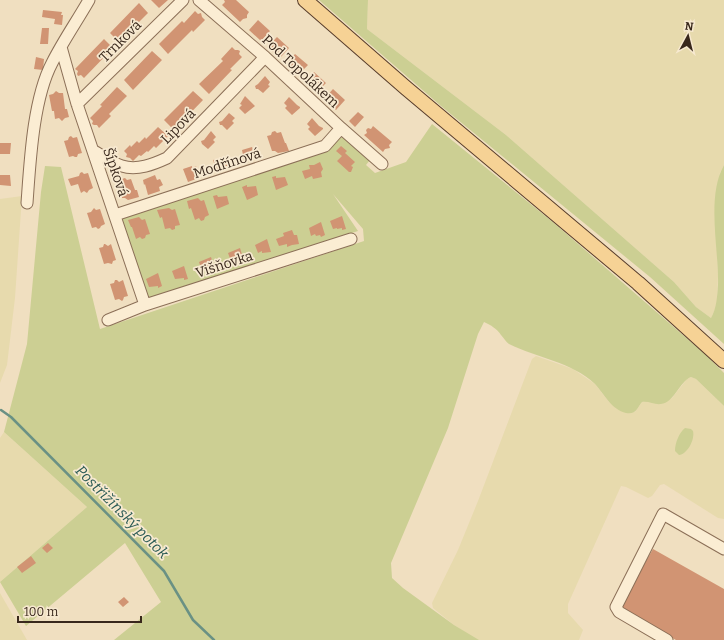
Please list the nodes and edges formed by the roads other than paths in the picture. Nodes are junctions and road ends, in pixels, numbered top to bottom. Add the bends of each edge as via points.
1 (89, 0) edge
2 (183, 0) edge
3 (199, 0) edge
4 (305, 0) edge
5 (61, 47) junction
6 (265, 57) junction
7 (77, 104) junction
8 (341, 128) junction
9 (94, 151) junction
10 (382, 164) dead end
11 (27, 203) dead end
12 (115, 215) junction
13 (351, 239) dead end
14 (145, 305) junction
15 (108, 320) dead end
16 (724, 361) edge
17 (724, 549) edge
18 (667, 640) edge

1 - 5 street
2 - 7 street, Trnková
3 - 6 street, Pod Topolákem
4 - 16 main road via 638,283
5 - 7 street, Šípková
5 - 11 street via 40,95
6 - 8 street, Pod Topolákem
6 - 9 street, Lipová via 168,158 151,166 138,168 123,166
7 - 9 street, Šípková
8 - 10 street, Pod Topolákem
8 - 12 street, Modřínová via 325,146
9 - 12 street, Šípková
12 - 14 street, Šípková
13 - 14 street, Višňovka
14 - 15 street, Višňovka
17 - 18 street via 663,514 616,607 619,612

